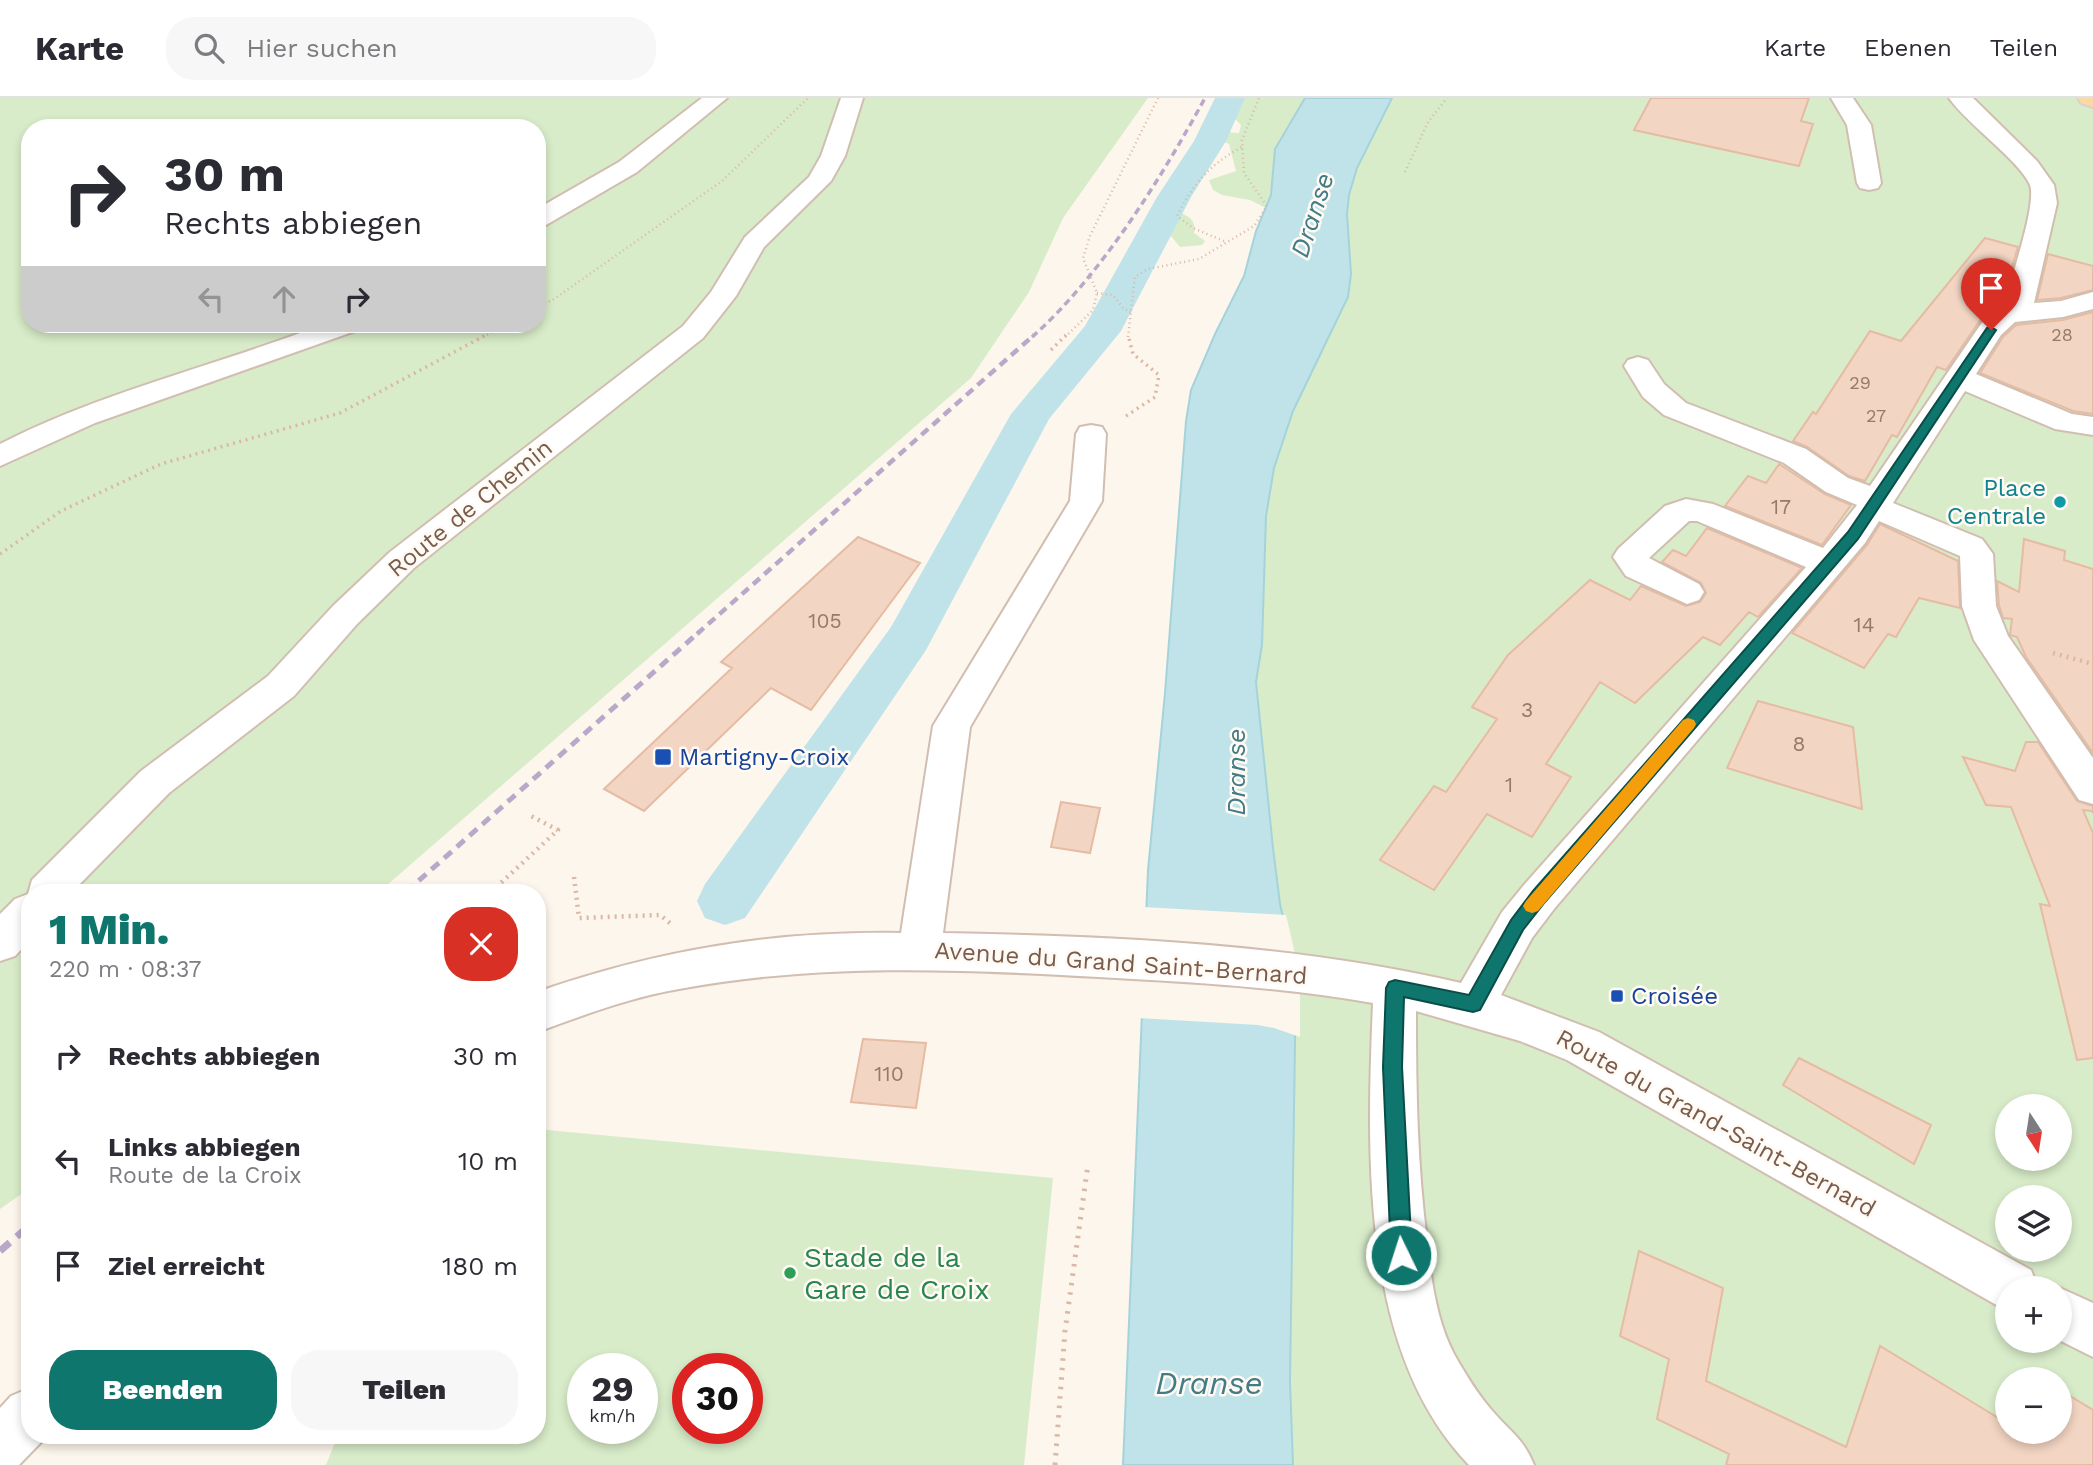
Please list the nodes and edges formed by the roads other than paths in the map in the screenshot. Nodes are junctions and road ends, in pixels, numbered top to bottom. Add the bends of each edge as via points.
1 (716, 98) edge
2 (852, 98) edge
3 (1842, 98) edge
4 (1949, 101) edge
5 (1869, 183) dead end
6 (546, 215) edge
7 (2093, 300) edge
8 (2024, 311) junction
9 (325, 333) edge
10 (1638, 366) dead end
11 (1959, 378) junction
12 (2093, 426) edge
13 (1091, 434) road end
14 (0, 456) edge
15 (1876, 504) junction
16 (1828, 563) junction
17 (1687, 592) dead end
18 (2093, 789) edge
19 (54, 884) edge
20 (21, 921) edge
21 (0, 943) edge
22 (919, 950) junction
23 (1324, 976) joint
24 (1395, 988) junction
25 (1473, 1004) junction
26 (546, 1009) edge
27 (1995, 1278) edge
28 (2072, 1320) edge
29 (2093, 1331) edge
30 (21, 1424) edge
31 (0, 1446) edge
32 (1507, 1465) edge

1 - 6 street via 628,167
2 - 19 street, Route de Chemin via 833,156 819,181 754,243 722,296 693,332 402,560 281,685 155,782
3 - 5 street via 1859,125
4 - 8 street via 2036,176 2045,194 2020,301
7 - 8 street via 2063,309
8 - 11 street via 2001,319
9 - 14 street via 77,419
10 - 15 street via 1658,397 1675,409 1795,456 1837,485
11 - 12 street via 2066,422
11 - 15 street
13 - 22 street via 1086,501 952,726
15 - 16 street
15 - 18 street via 1970,547 1976,554 1979,606 1992,640
16 - 17 street via 1702,511 1686,510 1630,557 1638,568
16 - 25 street via 1539,897 1517,925
20 - 21 street
22 - 23 street, Avenue du Grand Saint-Bernard via 1104,958
22 - 26 street, Avenue du Grand Saint-Bernard via 780,954 708,962 636,977
23 - 24 street, Route du Grand-Saint-Bernard
24 - 25 street, Route du Grand-Saint-Bernard
24 - 32 street via 1396,1165 1401,1255 1410,1304 1427,1354 1453,1404
25 - 27 street, Route du Grand-Saint-Bernard via 1546,1029 1618,1064
28 - 29 street
30 - 31 street

